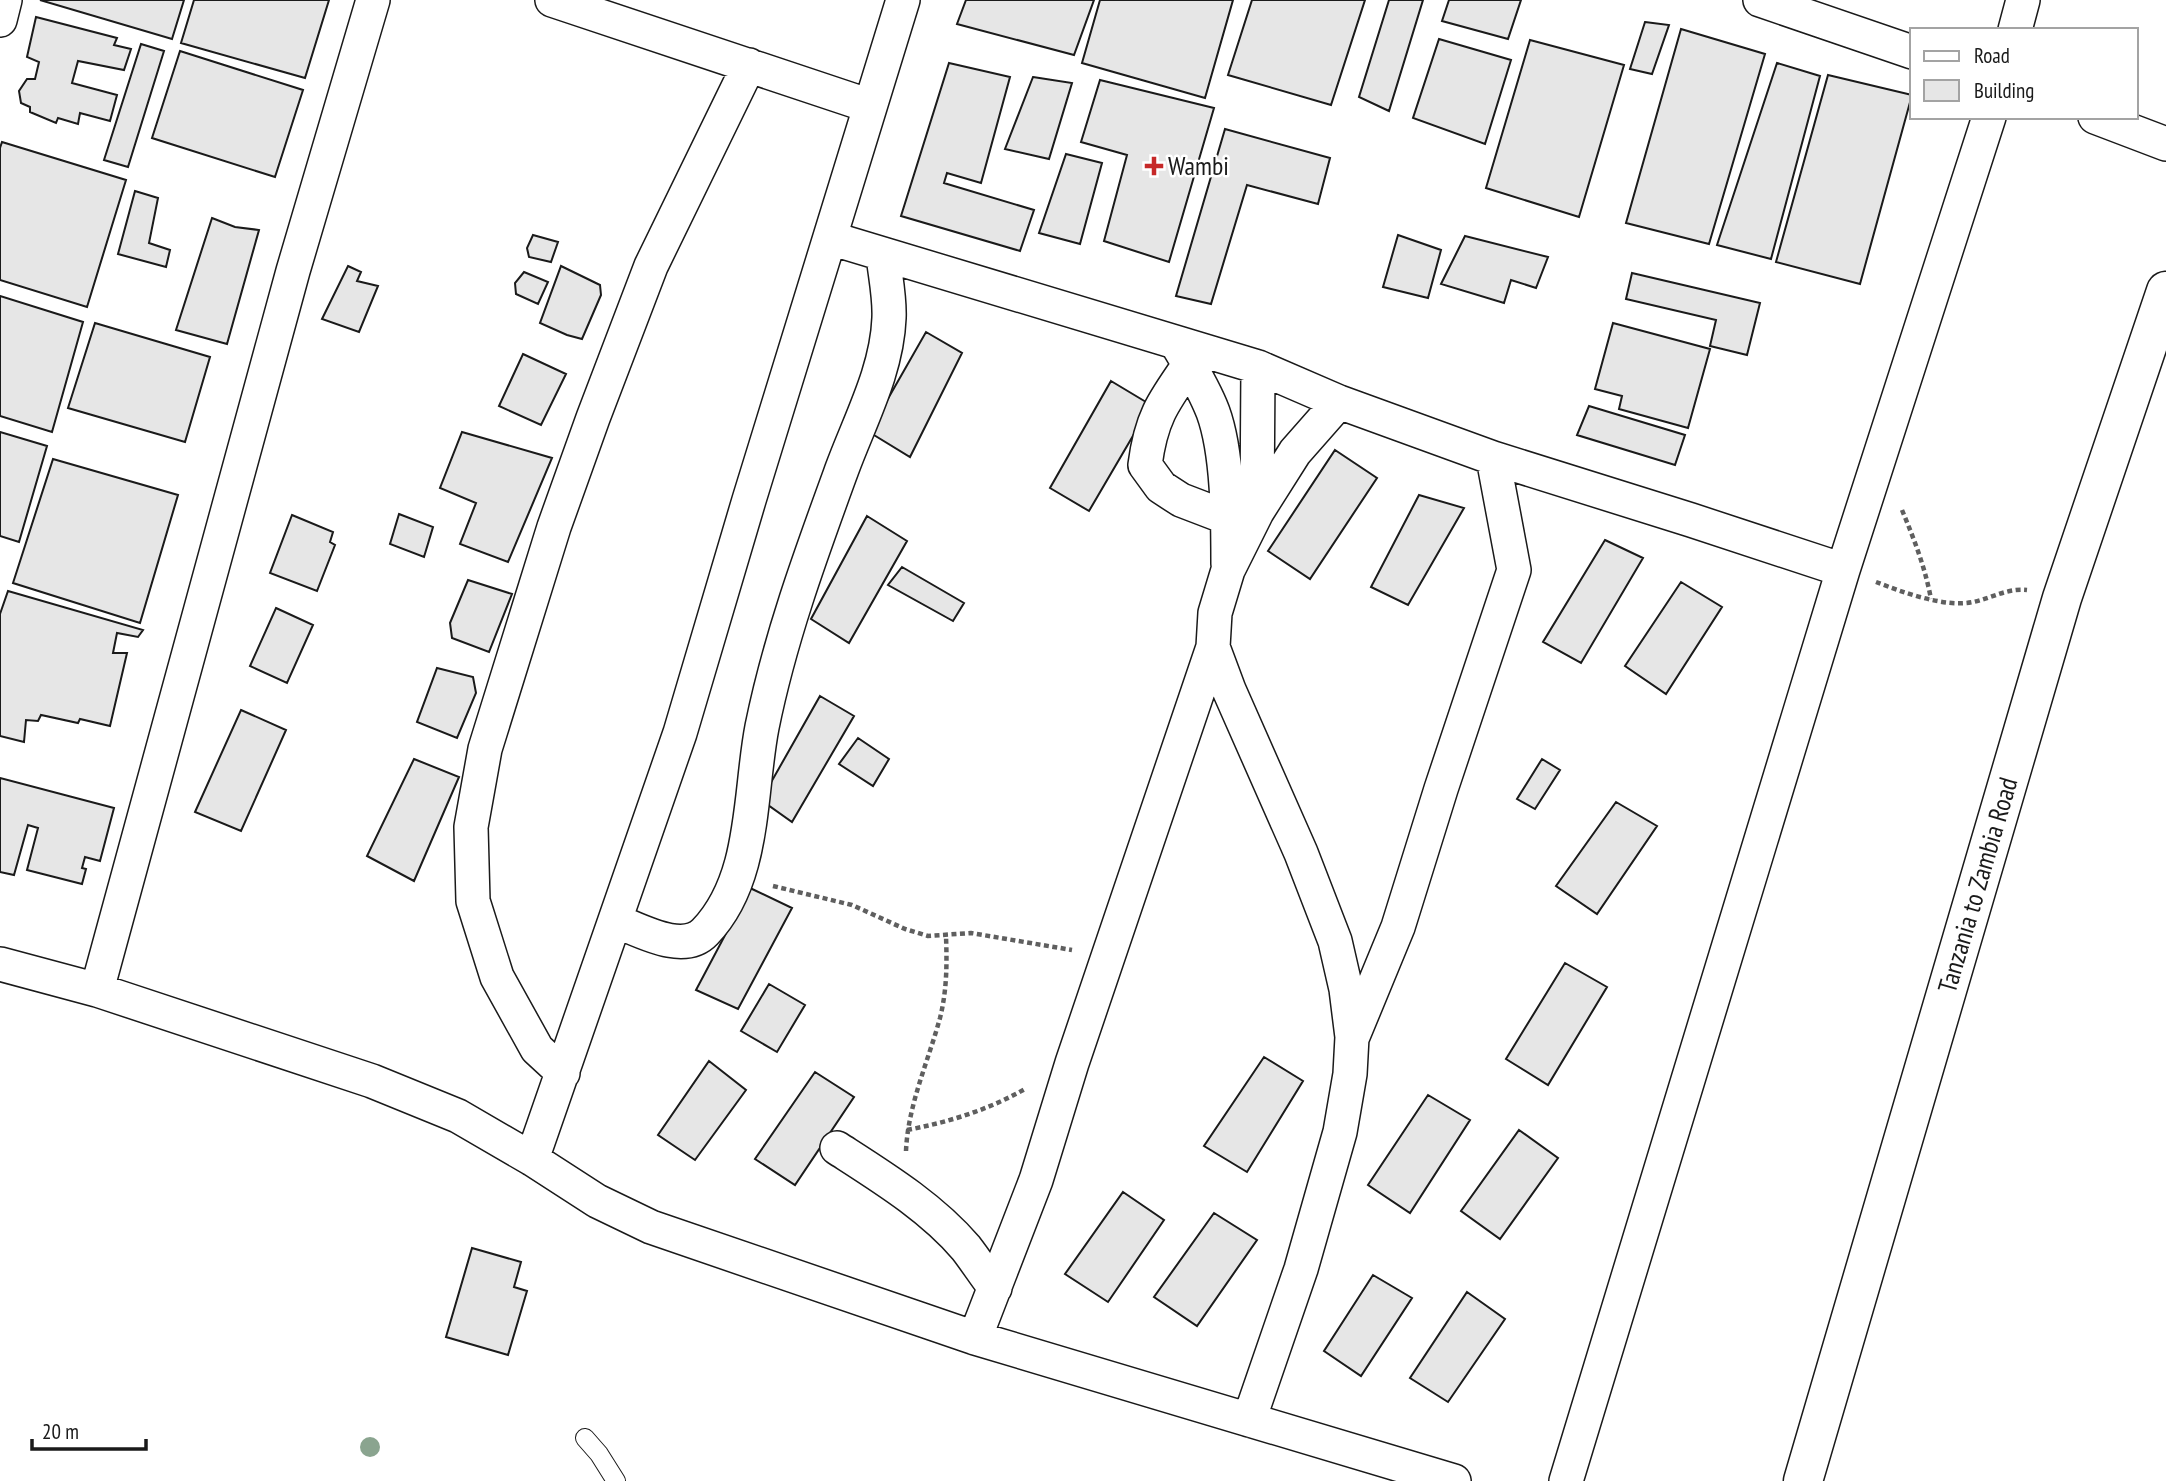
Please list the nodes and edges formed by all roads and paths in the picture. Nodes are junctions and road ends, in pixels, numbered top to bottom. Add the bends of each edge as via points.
1 (5, 0) edge
2 (373, 0) edge
3 (552, 0) edge
4 (903, 0) edge
5 (1760, 0) edge
6 (2023, 0) edge
7 (0, 20) edge
8 (2016, 28) edge
9 (1910, 51) edge
10 (749, 65) junction
11 (870, 106) junction
12 (1988, 119) edge
13 (2100, 119) edge
14 (2166, 144) edge
15 (830, 238) junction
16 (883, 255) junction
17 (2166, 291) edge
18 (1183, 354) junction
19 (1258, 367) junction
20 (1339, 402) junction
21 (1493, 458) junction
22 (1876, 466) junction
23 (1243, 515) junction
24 (1843, 570) junction
25 (2062, 597) junction
26 (1931, 598) junction
27 (1213, 646) junction
28 (740, 871) junction
29 (616, 921) junction
30 (946, 936) junction
31 (1109, 956) junction
32 (0, 964) edge
33 (97, 990) junction
34 (1352, 1037) junction
35 (1072, 1063) junction
36 (563, 1073) junction
37 (906, 1130) junction
38 (837, 1148) dead end
39 (532, 1160) junction
40 (916, 1202) junction
41 (995, 1288) junction
42 (975, 1338) junction
43 (1249, 1420) junction
44 (585, 1438) dead end
45 (616, 1481) edge
46 (1454, 1481) edge
47 (1566, 1481) edge
48 (1802, 1481) edge

1 - 7 street
2 - 33 street via 293,271
3 - 10 street
4 - 11 street
5 - 9 street
6 - 8 street
10 - 11 street
10 - 36 street via 651,267 554,527 485,749 471,827 473,901 497,977 537,1049
11 - 15 street
12 - 22 street
13 - 14 street
15 - 16 street
15 - 29 street via 680,733
16 - 18 street
16 - 28 street via 889,318 881,370 782,639 762,729
17 - 25 highway, Tanzania to Zambia Road
18 - 19 street
18 - 23 street via 1214,414
18 - 23 street via 1149,435 1145,465 1161,487 1181,500
19 - 20 street
19 - 23 street via 1259,443
20 - 21 street
20 - 23 street
21 - 24 street
21 - 34 street via 1514,570 1398,927
22 - 24 street
22 - 26 path via 1917,544
23 - 27 street via 1216,613
24 - 26 path
24 - 47 street
25 - 26 path via 2021,590 1972,602
25 - 48 highway, Tanzania to Zambia Road
27 - 31 street
27 - 34 street via 1335,940
28 - 29 street via 724,910 702,935 678,942
28 - 30 path via 773,886 852,905 905,929
29 - 36 street
30 - 31 path via 971,933
30 - 37 path via 947,980 940,1016
31 - 35 street
32 - 33 street
33 - 39 street via 372,1081 458,1116
34 - 43 street via 1340,1132 1301,1269
35 - 37 path via 979,1111
35 - 41 street via 1036,1180
36 - 39 street
37 - 40 path via 905,1168
38 - 40 street
39 - 42 street via 597,1201 651,1227
40 - 41 street via 966,1248
41 - 42 street
42 - 43 street
43 - 46 street
44 - 45 lane

